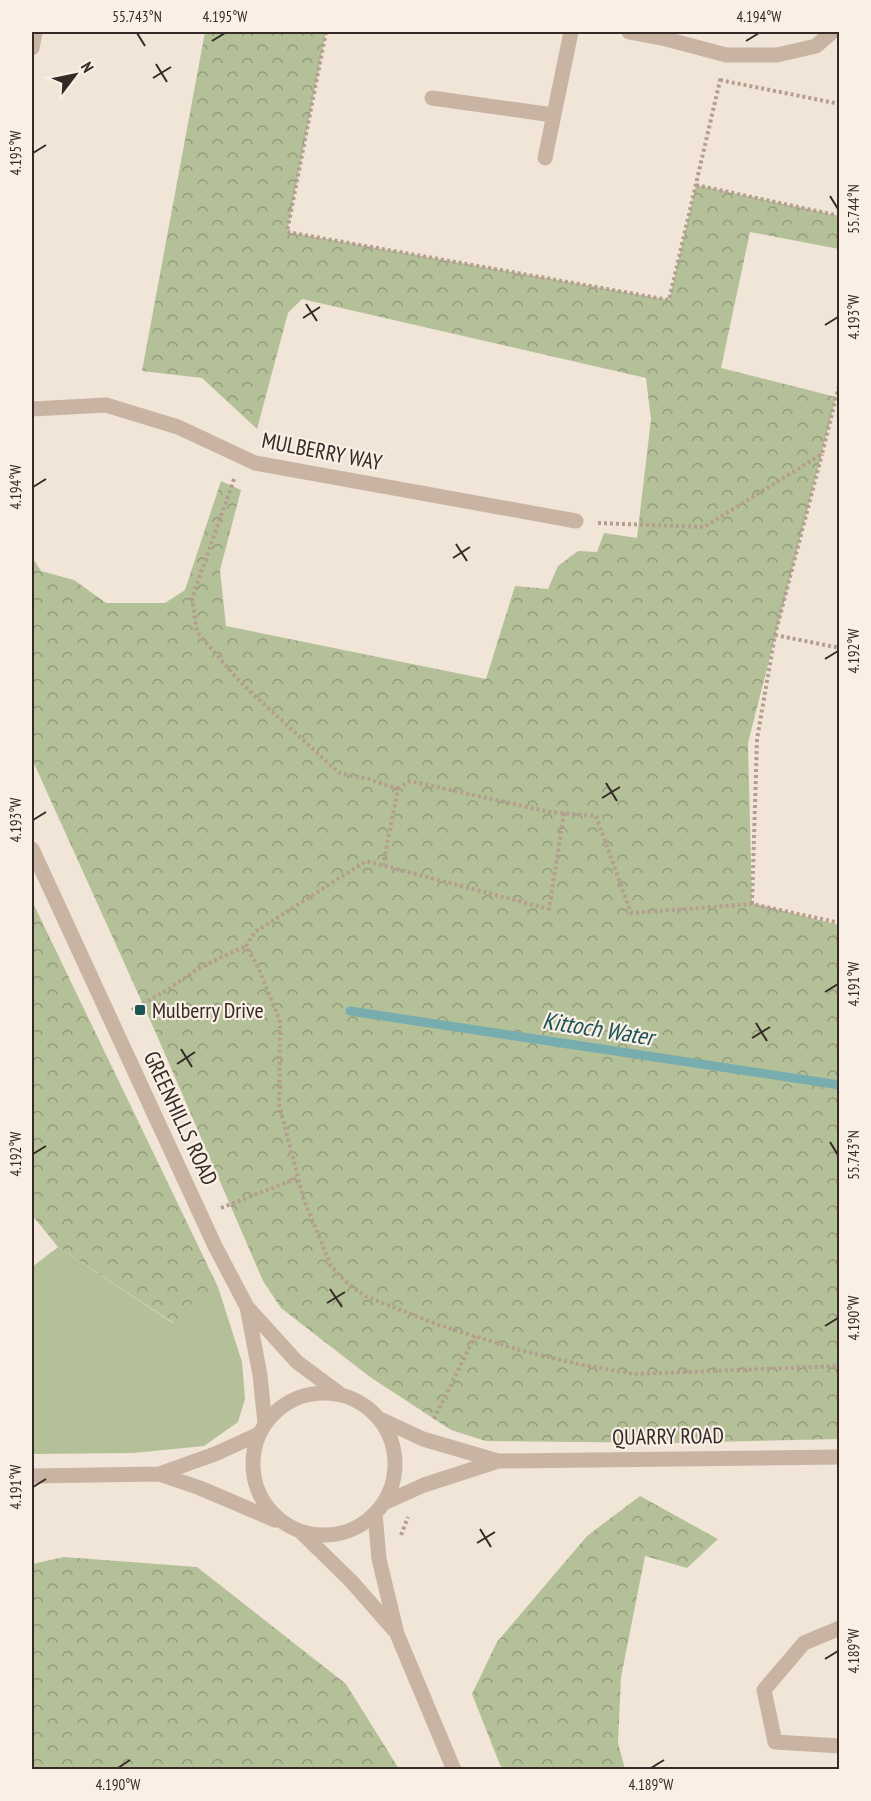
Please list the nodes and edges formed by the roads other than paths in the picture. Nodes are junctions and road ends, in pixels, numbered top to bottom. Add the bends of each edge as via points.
1 (35, 32) edge
2 (571, 32) edge
3 (629, 32) edge
4 (832, 32) edge
5 (840, 36) edge
6 (32, 48) edge
7 (432, 98) dead end
8 (553, 115) junction
9 (545, 158) dead end
10 (32, 409) edge
11 (576, 521) road end
12 (32, 849) edge
13 (247, 1307) junction
14 (340, 1394) junction
15 (380, 1419) junction
16 (262, 1429) junction
17 (840, 1457) edge
18 (498, 1461) junction
19 (159, 1474) junction
20 (32, 1476) edge
21 (380, 1508) junction
22 (281, 1522) junction
23 (301, 1532) junction
24 (840, 1628) edge
25 (397, 1634) junction
26 (840, 1746) edge
27 (454, 1770) edge

1 - 6 street
2 - 8 street
3 - 4 street via 726,55 777,55 816,46
4 - 5 street
7 - 8 street
8 - 9 street
10 - 11 street, MULBERRY WAY via 106,405 178,427 255,463
12 - 13 street, GREENHILLS ROAD
13 - 14 street, GREENHILLS ROAD via 297,1362
13 - 16 street, GREENHILLS ROAD via 260,1375
14 - 15 street via 363,1404
14 - 16 street via 316,1393 292,1399 273,1413
15 - 18 street, QUARRY ROAD via 423,1439
15 - 21 street via 391,1439 396,1461 393,1484
16 - 19 street via 214,1454
16 - 22 street via 252,1457 254,1481 264,1504
17 - 18 street, QUARRY ROAD
18 - 21 street, QUARRY ROAD via 424,1485
19 - 20 street
19 - 22 street
21 - 23 street via 367,1521 346,1532 324,1536
21 - 25 street via 379,1559
22 - 23 street
23 - 25 street
24 - 26 street via 804,1643 764,1690 775,1742
25 - 27 street

